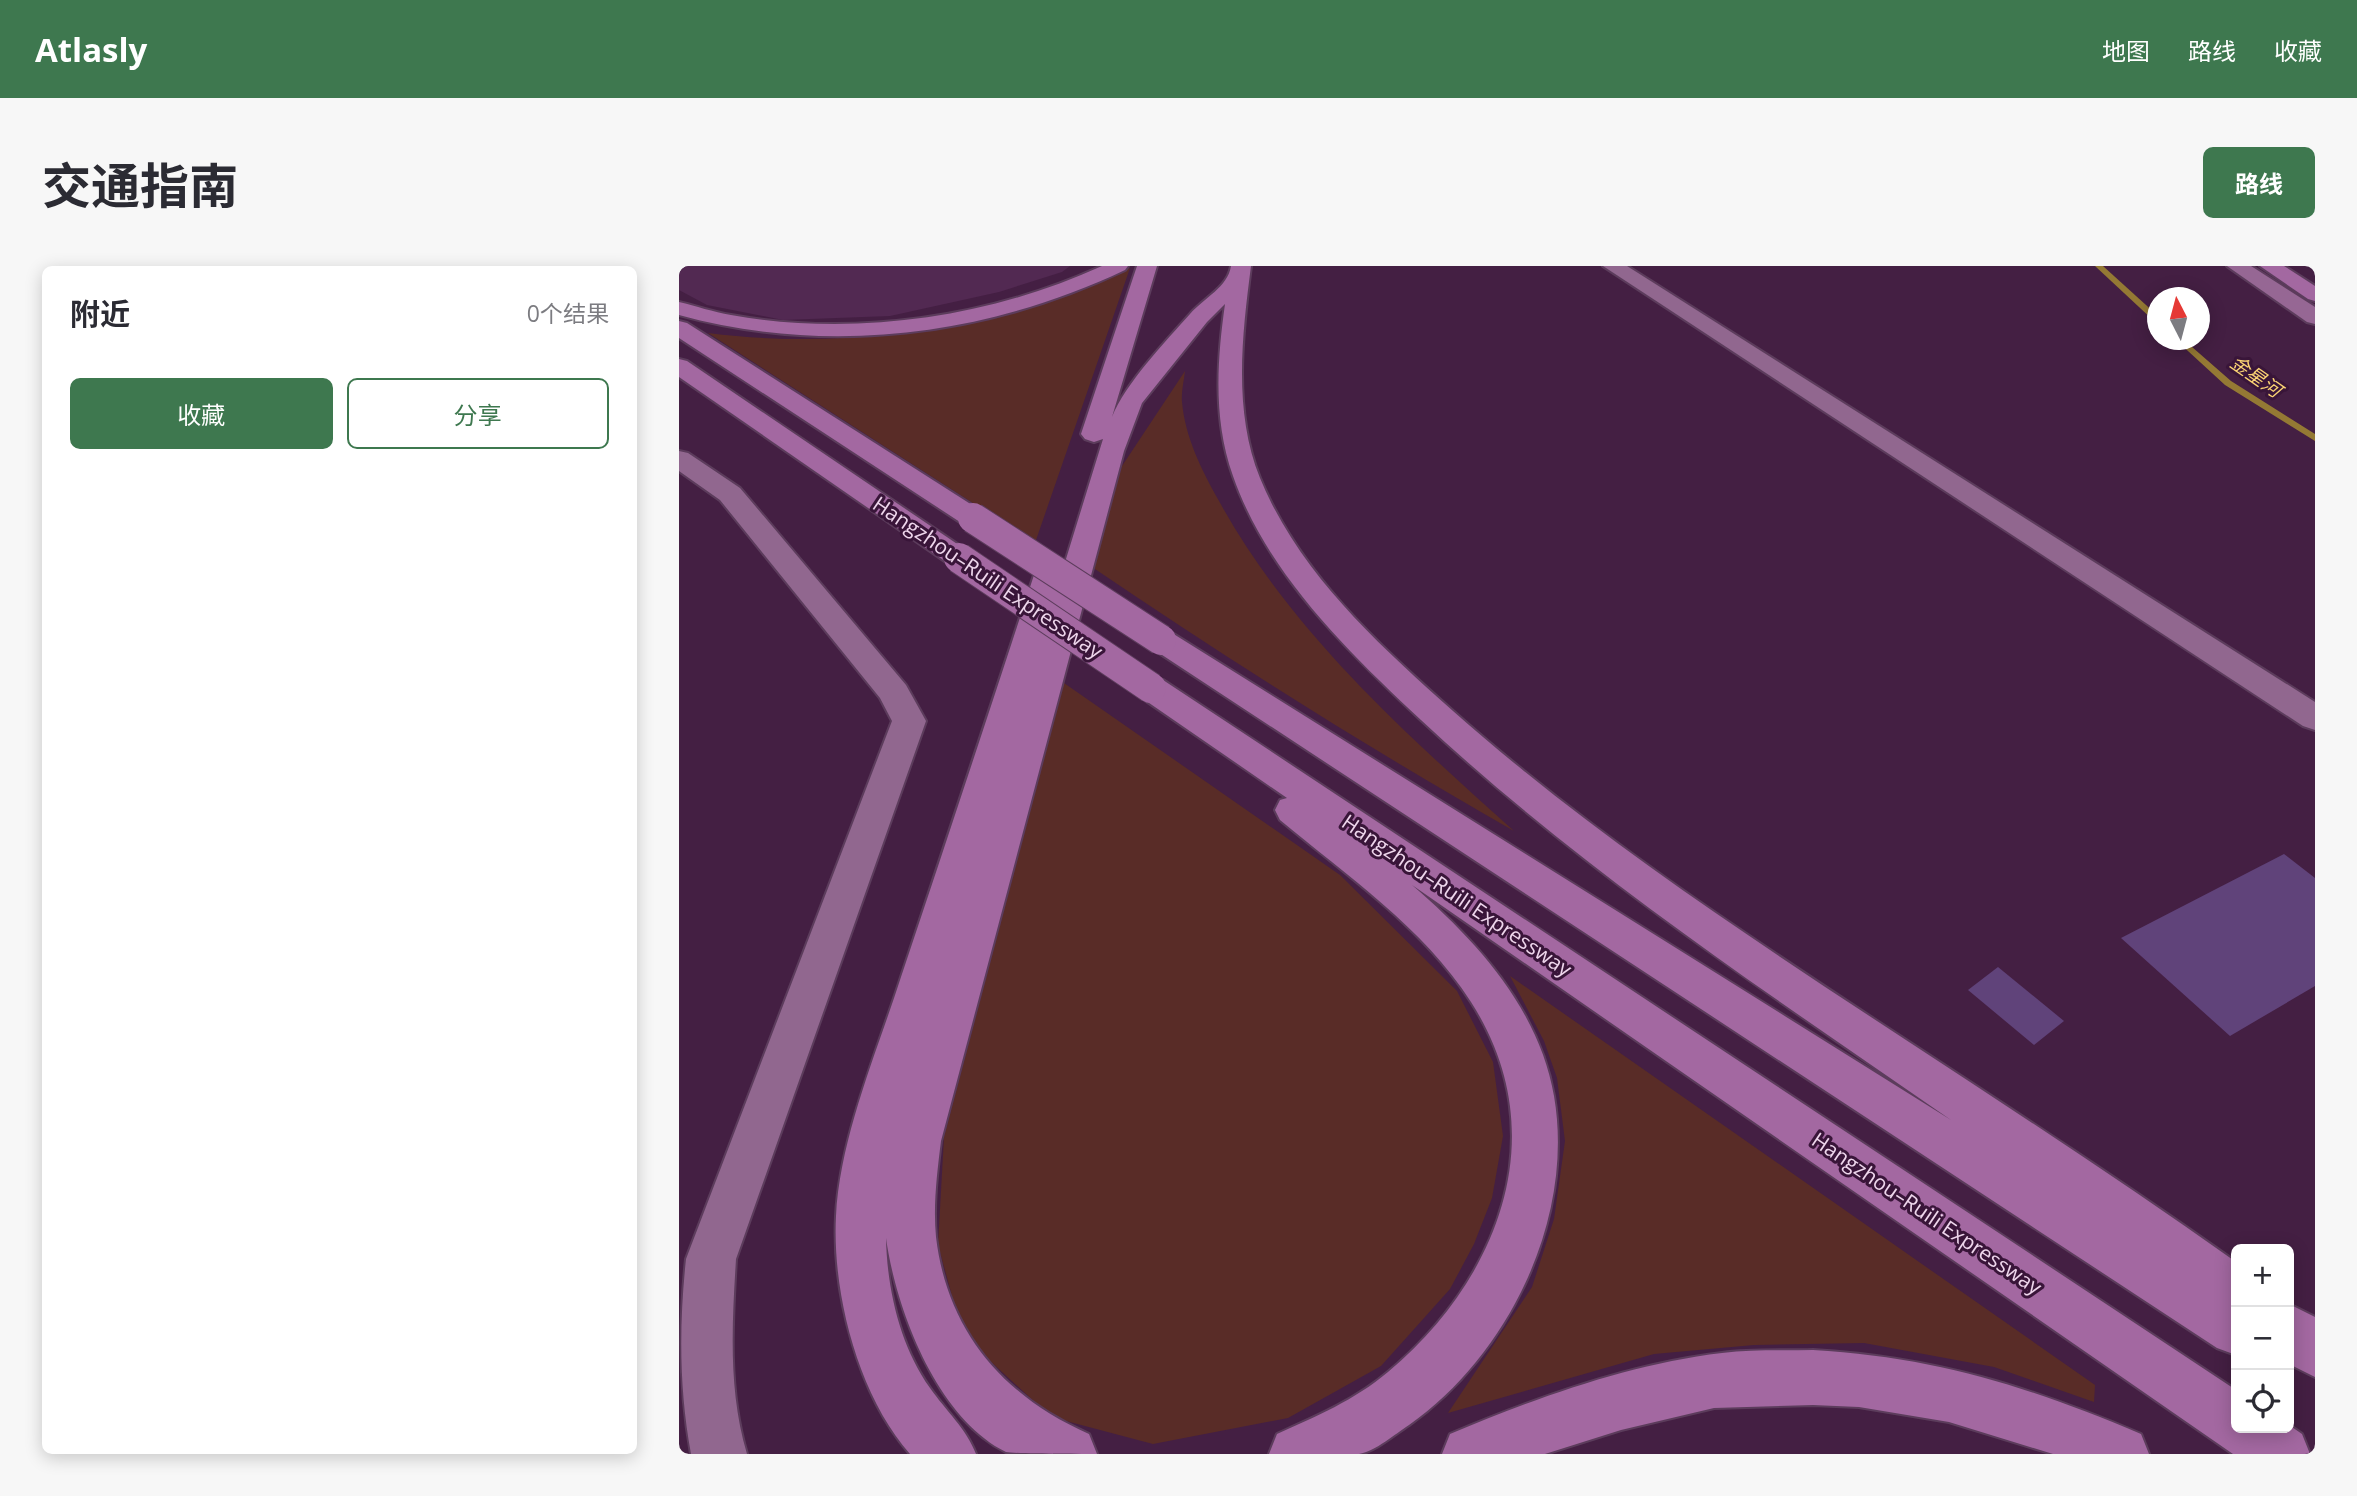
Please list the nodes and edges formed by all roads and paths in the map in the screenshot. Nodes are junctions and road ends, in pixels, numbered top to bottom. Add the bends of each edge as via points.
1 (1118, 266) edge
2 (1147, 266) edge
3 (1613, 266) edge
4 (2237, 266) edge
5 (2270, 266) edge
6 (1240, 273) edge
7 (2315, 295) edge
8 (679, 308) edge
9 (2315, 317) edge
10 (679, 328) edge
11 (679, 366) edge
12 (679, 459) edge
13 (1151, 688) junction
14 (2315, 718) edge
15 (2231, 1289) edge
16 (2231, 1326) edge
17 (2294, 1335) edge
18 (2315, 1350) edge
19 (2294, 1366) edge
20 (2315, 1380) edge
21 (2231, 1420) edge
22 (2252, 1433) edge
23 (719, 1454) edge
24 (948, 1454) edge
25 (1069, 1454) edge
26 (1297, 1454) edge
27 (1470, 1454) edge
28 (2121, 1454) edge
29 (2283, 1454) edge

1 - 8 highway via 1064,290 1019,303 881,328 768,329 718,321
2 - 24 highway via 871,1152 861,1214 863,1273 877,1332 896,1386 929,1437
3 - 14 street
4 - 9 street
5 - 7 highway
6 - 15 highway via 1230,395 1235,441 1247,477 1302,574 1393,676 1494,766 1641,882 2083,1182
6 - 25 highway via 1130,402 1111,451 917,1141 911,1238 927,1308 947,1349 976,1390 1015,1426
10 - 16 highway, Hangzhou–Ruili Expressway, bridge
11 - 13 highway, Hangzhou–Ruili Expressway, bridge
12 - 23 street via 730,494 894,693 909,721 711,1259 704,1341 712,1435
13 - 21 highway, Hangzhou–Ruili Expressway
13 - 26 highway via 1430,923 1487,990 1511,1031 1535,1113 1536,1160 1528,1208 1512,1257 1486,1306 1450,1352 1406,1393 1354,1428
17 - 18 highway
19 - 20 highway
22 - 29 highway
27 - 28 highway via 1623,1400 1717,1380 1818,1375 1932,1389 2066,1429

